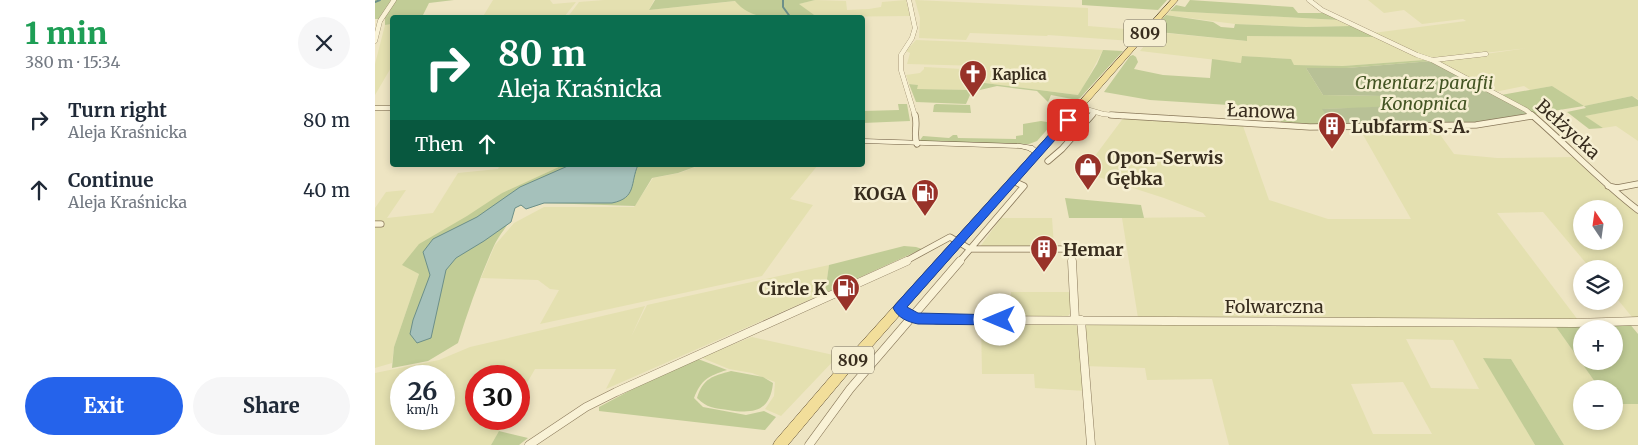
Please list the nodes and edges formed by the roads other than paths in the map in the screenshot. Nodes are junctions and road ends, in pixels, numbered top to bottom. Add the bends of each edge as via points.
1 (394, 0) edge
2 (909, 0) edge
3 (1175, 0) edge
4 (1309, 0) edge
5 (375, 41) edge
6 (1485, 54) dead end
7 (1432, 60) junction
8 (1079, 107) junction
9 (375, 108) edge
10 (390, 108) edge
11 (1095, 112) junction
12 (1532, 116) junction
13 (865, 141) edge
14 (917, 144) junction
15 (1038, 154) junction
16 (1048, 161) dead end
17 (1013, 181) junction
18 (1638, 184) edge
19 (1607, 186) junction
20 (1638, 210) edge
21 (958, 243) junction
22 (970, 249) junction
23 (899, 308) junction
24 (910, 317) junction
25 (1078, 320) junction
26 (1638, 321) edge
27 (529, 445) edge
28 (780, 445) edge
29 (809, 445) edge
30 (1091, 445) edge

1 - 5 street via 380,21
2 - 14 street via 914,33 901,54 901,70 917,116
3 - 8 main road, 809
4 - 7 street, Bełżycka via 1322,10
6 - 7 street
7 - 12 street, Bełżycka
8 - 11 street, Łanowa
8 - 15 main road, 809
9 - 10 street
11 - 12 street, Łanowa via 1310,127 1476,125
11 - 16 street
12 - 19 street, Bełżycka via 1567,145
13 - 14 street
14 - 15 street via 1010,147 1030,155
15 - 17 main road, 809
17 - 21 main road, 809
17 - 22 street via 1024,186
18 - 19 street via 1617,188
19 - 20 street, Bełżycka
21 - 22 street
21 - 23 main road, 809
21 - 27 street via 950,237 915,257 616,392
22 - 24 street
22 - 25 street via 1069,249 1072,251
23 - 24 street
23 - 28 main road, 809
24 - 25 street, Folwarczna
24 - 29 street via 850,389
25 - 26 street, Folwarczna
25 - 30 street

